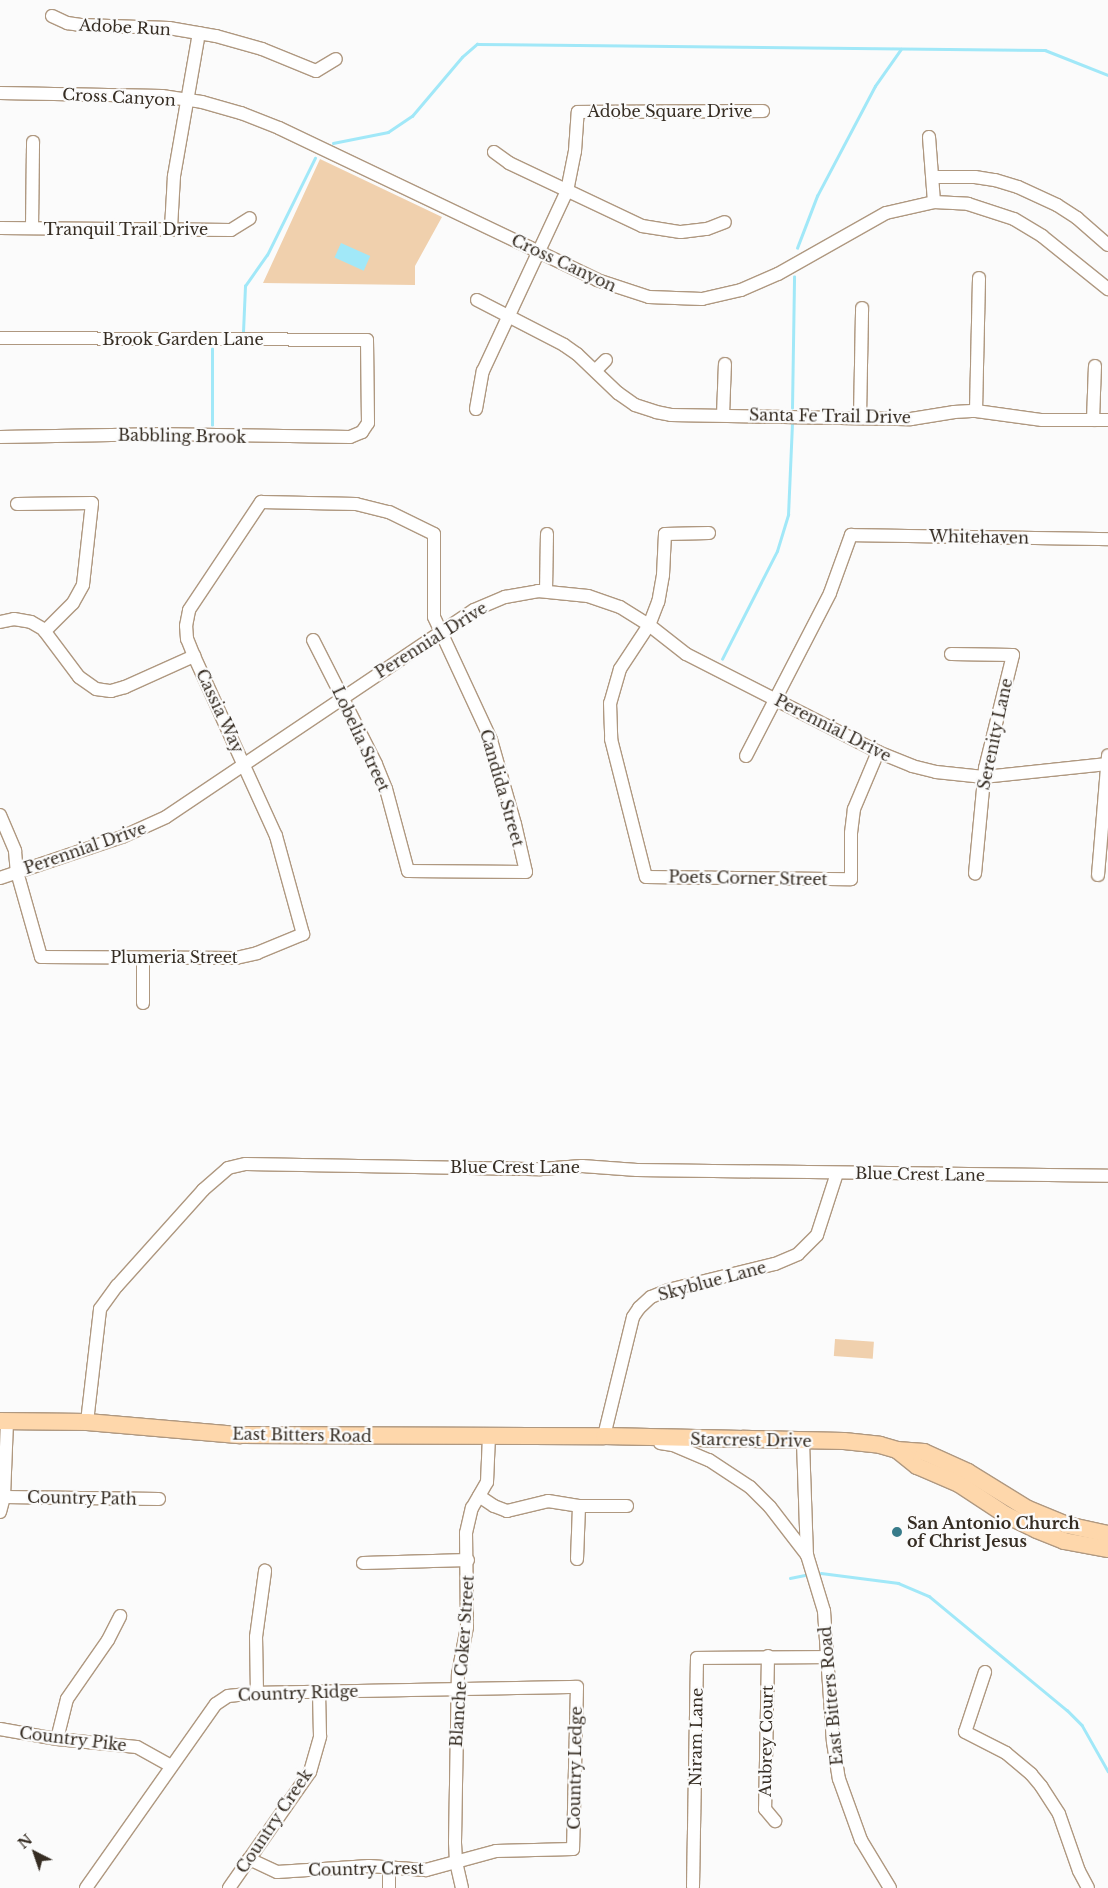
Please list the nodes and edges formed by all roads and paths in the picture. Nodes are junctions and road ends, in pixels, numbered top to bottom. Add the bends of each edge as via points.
1 (52, 16) dead end
2 (199, 33) junction
3 (336, 59) dead end
4 (0, 93) edge
5 (186, 100) junction
6 (763, 111) dead end
7 (930, 137) dead end
8 (33, 142) dead end
9 (494, 152) dead end
10 (932, 177) junction
11 (567, 191) junction
12 (934, 202) junction
13 (250, 218) dead end
14 (724, 222) dead end
15 (0, 228) edge
16 (32, 228) junction
17 (171, 228) junction
18 (1108, 245) edge
19 (538, 252) junction
20 (979, 278) dead end
21 (1108, 289) edge
22 (477, 300) dead end
23 (862, 308) dead end
24 (508, 316) junction
25 (0, 338) edge
26 (606, 360) dead end
27 (725, 364) dead end
28 (1095, 366) dead end
29 (596, 370) junction
30 (476, 409) dead end
31 (976, 411) junction
32 (723, 415) junction
33 (860, 417) junction
34 (1093, 420) junction
35 (1108, 420) edge
36 (362, 432) joint
37 (0, 436) edge
38 (17, 504) dead end
39 (709, 533) dead end
40 (434, 534) joint
41 (547, 534) dead end
42 (1108, 539) edge
43 (546, 591) junction
44 (0, 622) edge
45 (648, 625) junction
46 (45, 631) junction
47 (439, 632) junction
48 (313, 640) dead end
49 (951, 654) dead end
50 (194, 656) junction
51 (342, 698) junction
52 (776, 700) junction
53 (878, 752) junction
54 (746, 756) dead end
55 (1107, 761) edge
56 (245, 764) junction
57 (984, 777) junction
58 (0, 815) edge
59 (408, 871) joint
60 (17, 872) junction
61 (976, 874) dead end
62 (1098, 875) dead end
63 (0, 878) edge
64 (303, 934) joint
65 (143, 958) junction
66 (143, 1003) dead end
67 (837, 1173) junction
68 (1108, 1176) edge
69 (4, 1421) edge
70 (86, 1422) junction
71 (604, 1436) junction
72 (488, 1437) junction
73 (803, 1442) junction
74 (479, 1496) junction
75 (4, 1498) junction
76 (159, 1499) dead end
77 (579, 1506) junction
78 (627, 1506) dead end
79 (0, 1512) edge
80 (1071, 1534) junction
81 (1108, 1534) edge
82 (1108, 1549) edge
83 (807, 1555) junction
84 (577, 1559) dead end
85 (468, 1560) junction
86 (363, 1563) dead end
87 (265, 1571) dead end
88 (120, 1616) dead end
89 (768, 1656) junction
90 (828, 1657) junction
91 (985, 1672) dead end
92 (577, 1687) joint
93 (458, 1690) junction
94 (257, 1693) junction
95 (319, 1693) junction
96 (0, 1729) edge
97 (58, 1738) junction
98 (172, 1766) junction
99 (776, 1821) dead end
100 (573, 1849) joint
101 (249, 1859) junction
102 (456, 1862) junction
103 (389, 1868) junction
104 (86, 1888) edge
105 (229, 1888) edge
106 (389, 1888) edge
107 (462, 1888) edge
108 (693, 1888) edge
109 (890, 1888) edge
110 (1088, 1888) edge

1 - 2 street, Adobe Run via 81,25 169,28
2 - 3 street, Adobe Run via 262,48 316,71
2 - 5 street
4 - 5 street, Cross Canyon via 121,94
5 - 17 street via 174,176
5 - 19 street, Cross Canyon via 241,113 279,128
6 - 11 street, Adobe Square Drive via 578,112
7 - 10 street
8 - 16 street
9 - 11 street via 509,163
10 - 12 street
10 - 18 street via 952,175 995,180 1031,192 1077,218
11 - 14 street via 654,229 694,231
11 - 19 street
12 - 19 street, Cross Canyon via 886,213 760,283 702,298 669,299 629,292
12 - 21 street, Cross Canyon via 976,205 1014,219 1042,236
13 - 17 street, Tranquil Trail Drive via 230,230
15 - 16 street, Tranquil Trail Drive
16 - 17 street, Tranquil Trail Drive
19 - 24 street
20 - 31 street
22 - 24 street, Santa Fe Trail Drive
23 - 33 street
24 - 29 street, Santa Fe Trail Drive via 564,344
24 - 30 street via 483,370
25 - 36 street, Brook Garden Lane via 367,340 368,423
26 - 29 street
27 - 32 street
28 - 34 street
29 - 32 street, Santa Fe Trail Drive via 618,393 644,409 671,415
31 - 33 street, Santa Fe Trail Drive via 911,419
31 - 34 street, Santa Fe Trail Drive via 1042,420
32 - 33 street, Santa Fe Trail Drive
34 - 35 street, Santa Fe Trail Drive
36 - 37 street, Babbling Brook via 350,437
38 - 46 street via 92,503 83,585 73,603
39 - 45 street via 665,534 661,589
40 - 47 street, Candida Street via 433,609
40 - 50 street, Cassia Way via 373,507 338,502 261,502 189,610 187,639
41 - 43 street
42 - 52 street, Whitehaven via 851,534 830,593
43 - 45 street, Perennial Drive via 572,592 604,601
43 - 47 street, Perennial Drive via 521,593 489,603
44 - 46 street via 14,619 31,622
45 - 52 street, Perennial Drive via 677,649
45 - 53 street, Poets Corner Street via 620,669 609,715 611,738 646,877 851,879 854,809
46 - 50 street via 79,677 96,689 111,691 126,687
47 - 51 street, Perennial Drive
47 - 59 street, Candida Street via 491,740 526,872
48 - 51 street, Lobelia Street
49 - 57 street, Serenity Lane via 1013,655
50 - 56 street, Cassia Way
51 - 56 street, Perennial Drive
51 - 59 street, Lobelia Street via 386,789
52 - 53 street, Perennial Drive
52 - 54 street
53 - 57 street, Perennial Drive via 936,772
55 - 57 street, Perennial Drive
55 - 62 street
56 - 60 street, Perennial Drive via 145,828
56 - 64 street, Cassia Way via 276,836
57 - 61 street, Serenity Lane
58 - 60 street via 15,851
60 - 63 street, Perennial Drive
60 - 65 street, Plumeria Street via 41,957
64 - 65 street, Plumeria Street via 236,958
65 - 66 street
67 - 68 street, Blue Crest Lane
67 - 70 street, Blue Crest Lane via 582,1166 541,1169 246,1164 228,1168 203,1190 100,1309
67 - 71 street, Skyblue Lane via 817,1235 798,1254 774,1264 668,1290 651,1297 639,1308 633,1317
69 - 70 main road, East Bitters Road
69 - 75 street
70 - 72 main road, East Bitters Road via 240,1434
71 - 72 main road, East Bitters Road
71 - 73 main road, Starcrest Drive
71 - 83 street via 673,1445 721,1467 750,1487 770,1507
72 - 74 street, Blanche Coker Street via 487,1482
73 - 80 main road, Starcrest Drive via 844,1441 897,1450 917,1466 993,1497 1006,1516 1037,1530
73 - 83 street
74 - 77 street via 507,1511 548,1501
74 - 85 street, Blanche Coker Street via 466,1533
75 - 76 street, Country Path
75 - 79 street
77 - 78 street
77 - 84 street
80 - 81 main road, Starcrest Drive
80 - 82 main road, Starcrest Drive
83 - 90 street, East Bitters Road via 824,1611
85 - 86 street
85 - 93 street, Blanche Coker Street via 467,1627
87 - 94 street via 256,1637
88 - 97 street via 108,1640 67,1699
89 - 90 street
89 - 99 street, Aubrey Court via 764,1809
89 - 108 street, Niram Lane via 697,1658
90 - 109 street, East Bitters Road via 833,1742 839,1779 857,1833
91 - 110 street via 965,1732 1006,1753 1042,1786 1059,1814
92 - 93 street, Country Ridge
92 - 100 street, Country Ledge
93 - 95 street, Country Ridge
93 - 102 street, Blanche Coker Street
94 - 95 street, Country Ridge
94 - 98 street, Country Ridge via 228,1696 216,1704
95 - 101 street, Country Creek via 320,1736 310,1772
96 - 97 street, Country Pike
97 - 98 street, Country Pike via 137,1746
98 - 104 street, Country Ridge
100 - 102 street, Country Crest via 496,1851
101 - 103 street, Country Crest via 277,1872
101 - 105 street, Country Creek
102 - 103 street, Country Crest via 426,1870
102 - 107 street, Blanche Coker Street
103 - 106 street

